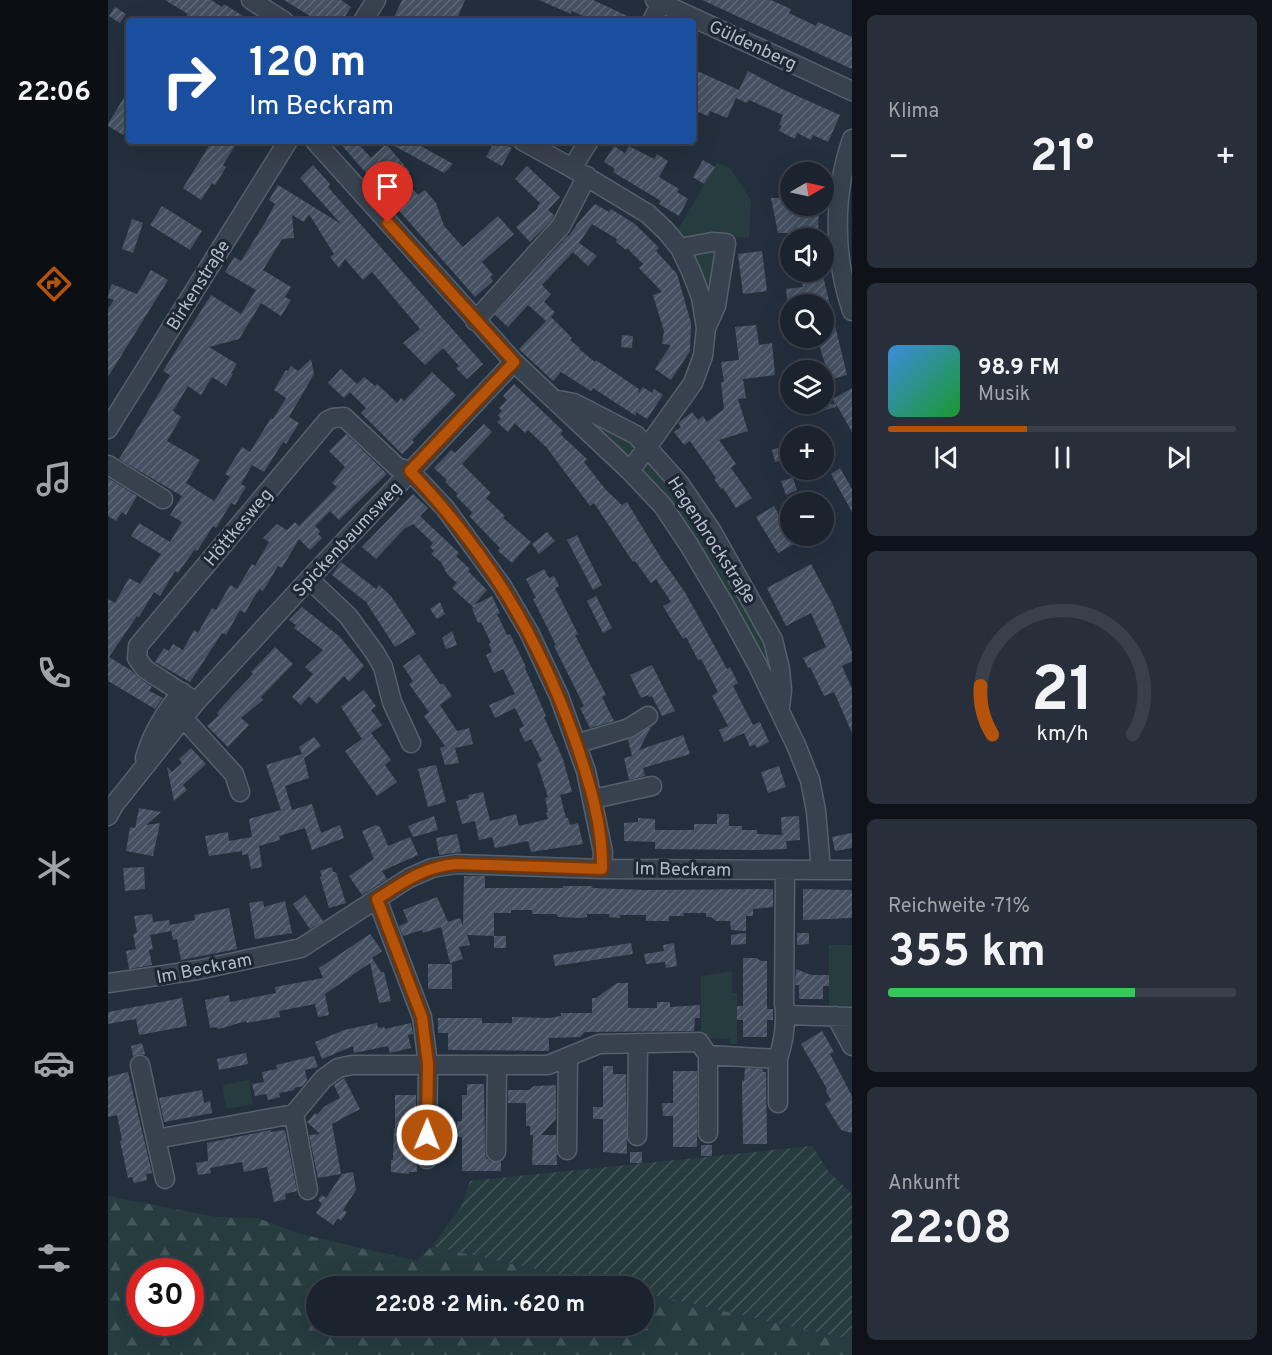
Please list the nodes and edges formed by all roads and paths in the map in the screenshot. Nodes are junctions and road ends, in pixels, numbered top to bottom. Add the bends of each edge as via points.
1 (251, 0) edge
2 (376, 0) edge
3 (658, 1) edge
4 (279, 18) edge
5 (365, 18) edge
6 (653, 18) edge
7 (695, 18) edge
8 (696, 19) edge
9 (852, 91) edge
10 (852, 139) edge
11 (286, 144) edge
12 (318, 144) edge
13 (529, 144) edge
14 (588, 144) edge
15 (579, 172) junction
16 (680, 248) junction
17 (852, 311) edge
18 (475, 321) junction
19 (706, 328) junction
20 (514, 362) junction
21 (552, 399) junction
22 (108, 429) edge
23 (647, 447) junction
24 (108, 465) edge
25 (410, 471) junction
26 (630, 471) junction
27 (163, 499) dead end
28 (309, 579) junction
29 (189, 697) junction
30 (780, 709) junction
31 (648, 716) dead end
32 (184, 718) junction
33 (411, 743) dead end
34 (576, 744) junction
35 (140, 773) junction
36 (652, 786) dead end
37 (240, 792) dead end
38 (593, 799) junction
39 (108, 816) edge
40 (602, 869) junction
41 (785, 870) junction
42 (821, 870) junction
43 (852, 870) edge
44 (377, 899) junction
45 (108, 983) edge
46 (786, 1015) junction
47 (844, 1017) edge
48 (638, 1043) junction
49 (852, 1046) edge
50 (708, 1055) junction
51 (567, 1058) junction
52 (778, 1059) junction
53 (428, 1064) junction
54 (140, 1065) dead end
55 (497, 1065) junction
56 (778, 1104) dead end
57 (294, 1114) junction
58 (708, 1133) dead end
59 (637, 1136) dead end
60 (156, 1138) junction
61 (567, 1150) dead end
62 (496, 1152) dead end
63 (427, 1159) dead end
64 (165, 1179) dead end
65 (308, 1190) dead end

1 - 4 street
2 - 5 street
3 - 6 street
3 - 7 street, Güldenberg
8 - 9 street, Güldenberg
10 - 17 street via 839,184 837,213 838,246
11 - 22 street, Birkenstraße
12 - 18 street, Hagenbrockstraße
13 - 15 street
14 - 15 street
15 - 16 street via 648,214
15 - 18 street via 561,226
16 - 19 street via 701,297
16 - 19 street via 726,243 716,306
18 - 20 street, Hagenbrockstraße
19 - 23 street via 703,356 693,383
20 - 21 street, Hagenbrockstraße
20 - 25 street, Spickenbaumsweg
21 - 23 street, Hagenbrockstraße via 584,408 636,435
21 - 26 street, Hagenbrockstraße
23 - 26 street
23 - 30 street, Hagenbrockstraße via 679,483 711,530 773,640 780,669
24 - 27 street
25 - 28 street, Spickenbaumsweg
25 - 29 street, Höttkesweg via 398,467 344,417 327,421 138,646 140,664
25 - 34 street via 445,508 502,586 559,696
26 - 30 street, Hagenbrockstraße via 663,506 689,545
28 - 29 street, Spickenbaumsweg
28 - 33 street via 348,616 375,653
29 - 32 street, Spickenbaumsweg
29 - 35 street via 165,712
30 - 42 street, Hagenbrockstraße via 810,780
31 - 34 street via 628,728
32 - 35 street, Spickenbaumsweg
32 - 37 street via 234,774
34 - 38 street
35 - 39 street, Spickenbaumsweg
36 - 38 street
38 - 40 street via 603,852
40 - 41 street, Im Beckram
40 - 44 street, Im Beckram via 447,865 420,872
41 - 42 street, Im Beckram
41 - 46 street
42 - 43 street, Im Beckram
44 - 45 street, Im Beckram via 301,948 198,970
44 - 53 street via 422,1017
46 - 47 street
46 - 52 street
47 - 49 street
48 - 50 street via 699,1042
48 - 51 street via 599,1044
48 - 59 street
50 - 52 street
50 - 58 street
51 - 55 street via 548,1065
51 - 61 street
52 - 56 street
53 - 55 street
53 - 57 street via 338,1068 323,1079
53 - 63 street
54 - 60 street
55 - 62 street
57 - 60 street
57 - 65 street
60 - 64 street

